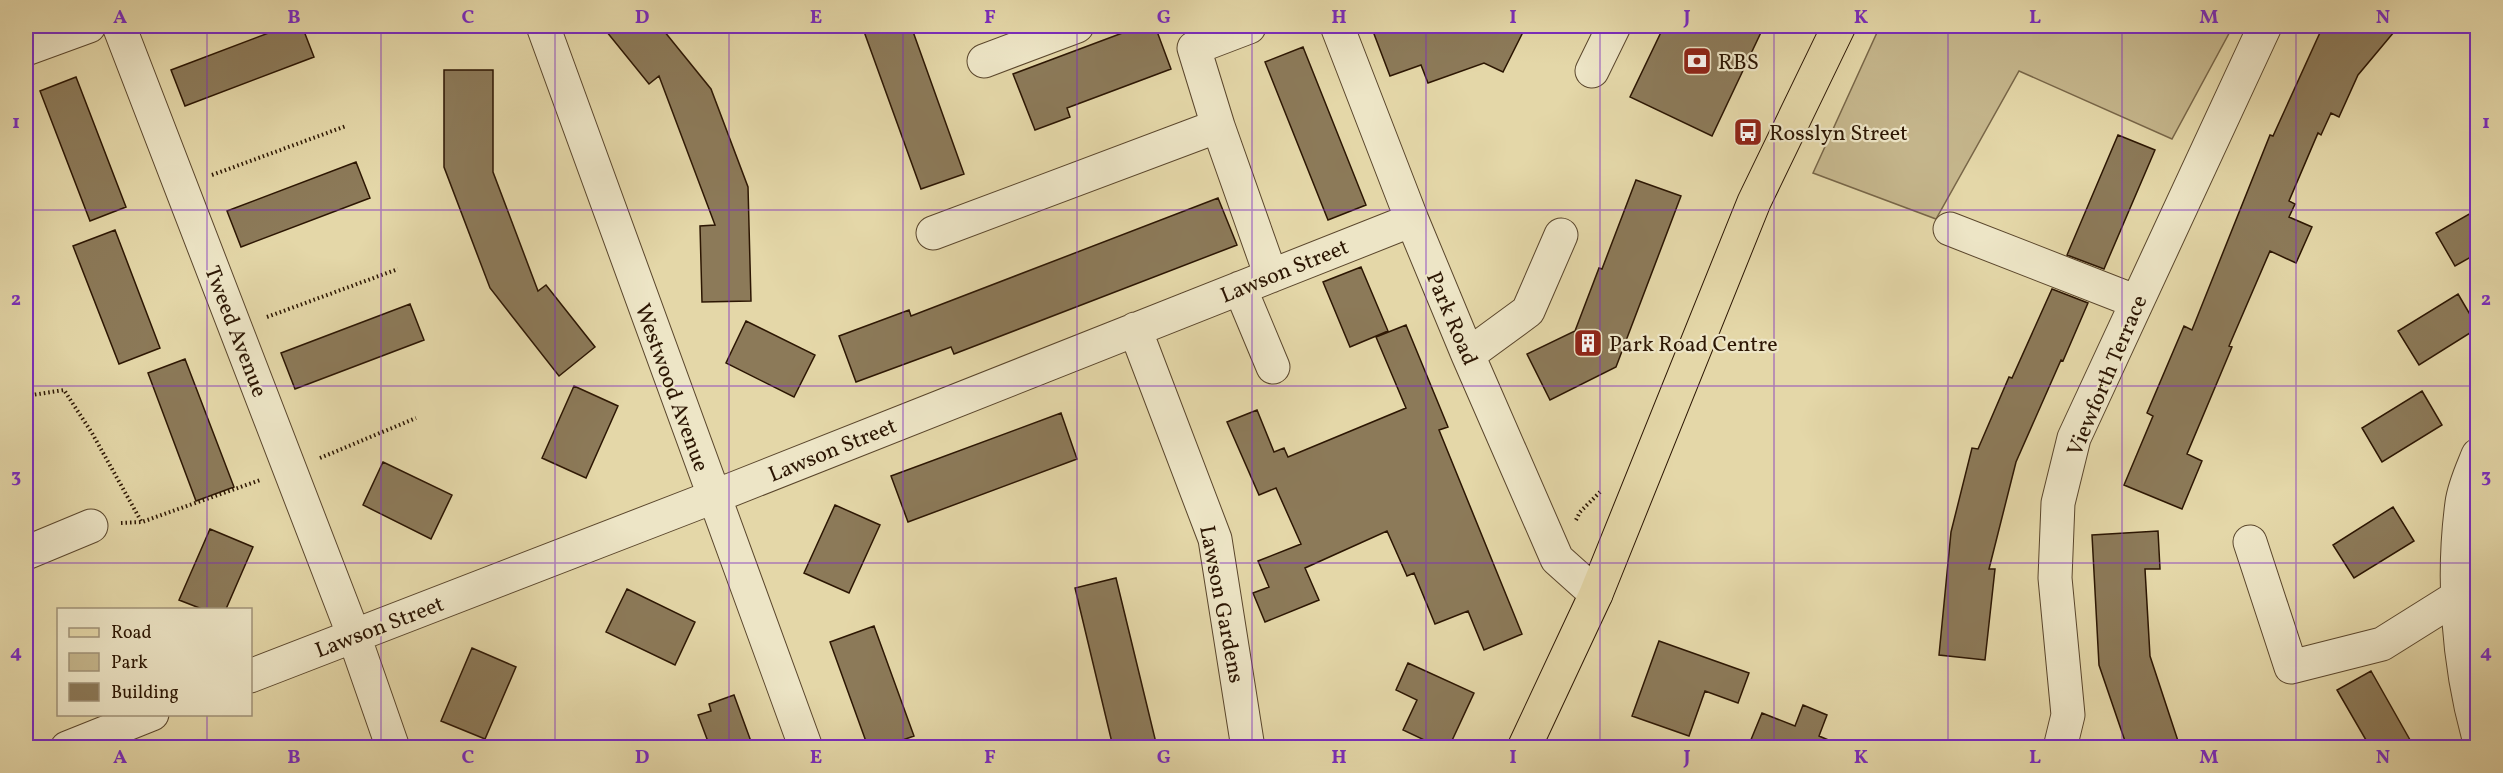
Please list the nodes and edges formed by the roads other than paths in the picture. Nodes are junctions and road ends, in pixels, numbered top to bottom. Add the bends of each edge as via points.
1 (89, 26) edge
2 (119, 26) edge
3 (543, 26) edge
4 (1077, 26) edge
5 (1337, 26) edge
6 (1614, 26) edge
7 (1839, 26) edge
8 (2265, 26) edge
9 (1249, 27) edge
10 (26, 49) edge
11 (984, 61) dead end
12 (1592, 71) dead end
13 (1218, 126) junction
14 (1412, 220) junction
15 (1950, 229) dead end
16 (933, 233) dead end
17 (1561, 235) dead end
18 (1271, 276) junction
19 (1240, 288) junction
20 (2137, 302) junction
21 (1135, 329) junction
22 (1468, 355) junction
23 (1273, 367) dead end
24 (2478, 455) edge
25 (713, 496) junction
26 (91, 526) road end
27 (2250, 542) dead end
28 (26, 553) edge
29 (1596, 594) junction
30 (2457, 597) junction
31 (354, 636) junction
32 (252, 675) edge
33 (147, 716) edge
34 (2478, 735) edge
35 (67, 747) edge
36 (393, 747) edge
37 (806, 747) edge
38 (1248, 747) edge
39 (1524, 747) edge
40 (2060, 747) edge

1 - 10 street
2 - 31 street, Tweed Avenue
3 - 25 street, Westwood Avenue
4 - 11 street
5 - 14 street, Park Road
6 - 12 street
7 - 29 main road via 1754,202
8 - 20 street, Viewforth Terrace
9 - 13 street via 1194,48
13 - 16 street
13 - 18 street
14 - 18 street, Lawson Street
14 - 22 street, Park Road
15 - 20 street
17 - 22 street via 1528,311
18 - 19 street, Lawson Street
19 - 21 street, Lawson Street
19 - 23 street
20 - 40 street, Viewforth Terrace via 2074,438 2058,502 2055,578 2068,715
21 - 25 street, Lawson Street
21 - 38 street, Lawson Gardens via 1215,538
22 - 29 street, Park Road via 1557,559
24 - 30 street via 2462,501
25 - 31 street, Lawson Street
25 - 37 street, Westwood Avenue
26 - 28 street
27 - 30 street via 2291,667 2382,644
29 - 39 main road
30 - 34 street via 2467,694
31 - 32 street, Lawson Street
31 - 36 street, Tweed Avenue
33 - 35 street

